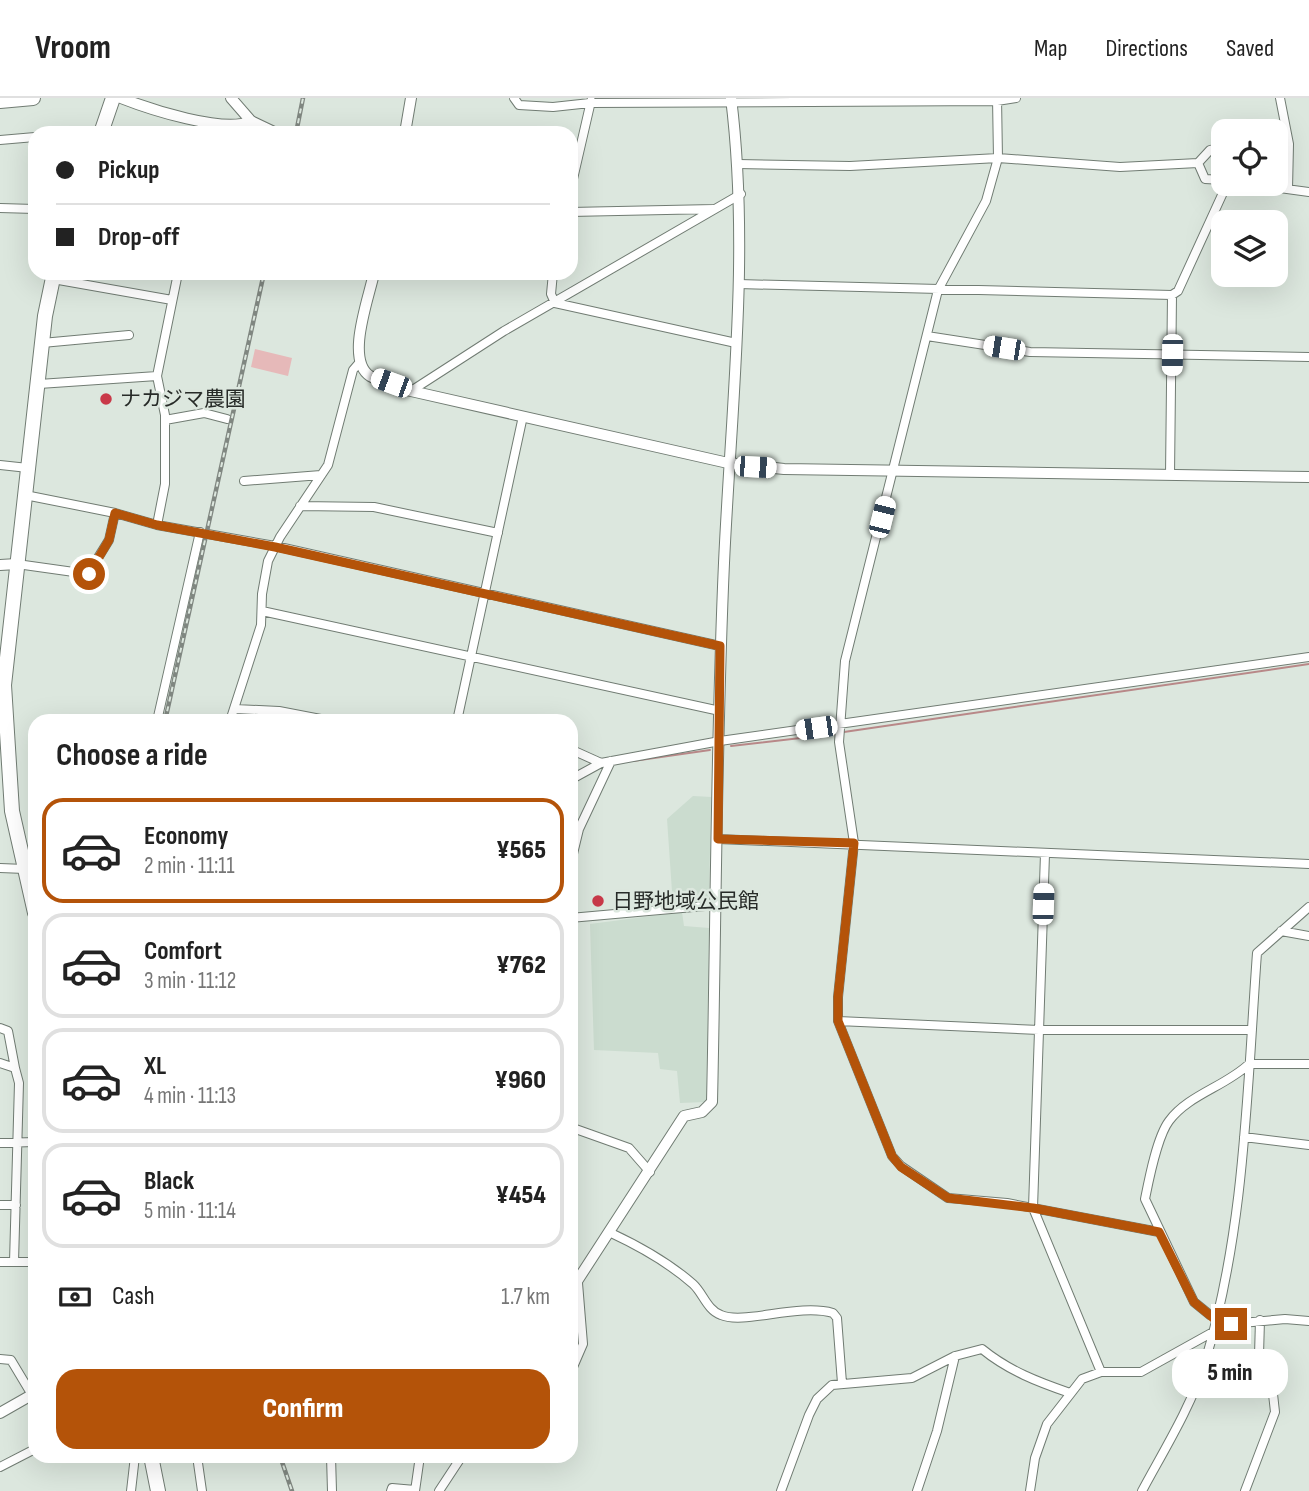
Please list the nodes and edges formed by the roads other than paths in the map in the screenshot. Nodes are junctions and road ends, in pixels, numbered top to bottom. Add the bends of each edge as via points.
1 (33, 98) edge
2 (113, 98) edge
3 (121, 98) edge
4 (231, 98) edge
5 (411, 98) edge
6 (514, 98) edge
7 (1016, 98) edge
8 (1280, 98) edge
9 (997, 99) edge
10 (592, 100) edge
11 (731, 100) edge
12 (0, 101) edge
13 (1284, 119) edge
14 (251, 121) junction
15 (103, 126) edge
16 (204, 126) edge
17 (224, 126) edge
18 (261, 126) edge
19 (405, 126) edge
20 (28, 138) edge
21 (0, 140) edge
22 (1288, 146) edge
23 (1211, 150) edge
24 (998, 158) junction
25 (578, 159) edge
26 (1198, 163) junction
27 (738, 164) junction
28 (1211, 180) edge
29 (1288, 189) joint
30 (1309, 191) edge
31 (741, 194) junction
32 (1219, 196) edge
33 (0, 208) edge
34 (717, 208) junction
35 (28, 209) edge
36 (578, 212) edge
37 (53, 280) edge
38 (74, 280) edge
39 (176, 280) edge
40 (372, 280) edge
41 (552, 280) edge
42 (739, 284) junction
43 (938, 290) junction
44 (1172, 295) junction
45 (172, 300) junction
46 (555, 303) junction
47 (128, 335) dead end
48 (927, 336) junction
49 (43, 343) junction
50 (736, 343) junction
51 (1172, 355) junction
52 (1309, 357) edge
53 (359, 363) junction
54 (157, 376) junction
55 (39, 384) junction
56 (411, 391) junction
57 (523, 416) junction
58 (227, 419) dead end
59 (165, 420) junction
60 (728, 463) junction
61 (0, 465) edge
62 (28, 468) junction
63 (894, 471) junction
64 (321, 475) junction
65 (1170, 475) junction
66 (1309, 477) edge
67 (244, 481) dead end
68 (25, 495) junction
69 (300, 506) junction
70 (115, 513) junction
71 (157, 525) junction
72 (200, 532) junction
73 (498, 533) junction
74 (275, 547) junction
75 (17, 564) junction
76 (0, 565) edge
77 (483, 594) junction
78 (262, 611) junction
79 (720, 646) junction
80 (470, 657) junction
81 (1309, 657) edge
82 (2, 685) edge
83 (235, 709) junction
84 (720, 711) junction
85 (159, 714) edge
86 (233, 714) edge
87 (295, 714) edge
88 (458, 714) edge
89 (840, 729) junction
90 (720, 741) junction
91 (578, 753) edge
92 (611, 761) junction
93 (601, 763) junction
94 (578, 776) edge
95 (578, 833) edge
96 (718, 839) junction
97 (854, 843) junction
98 (1045, 854) junction
99 (1309, 864) edge
100 (0, 868) edge
101 (25, 869) junction
102 (28, 882) edge
103 (716, 905) junction
104 (1309, 907) edge
105 (578, 917) edge
106 (1280, 931) junction
107 (1309, 936) edge
108 (838, 1021) junction
109 (0, 1028) edge
110 (1039, 1030) junction
111 (1252, 1030) junction
112 (0, 1063) edge
113 (1249, 1064) junction
114 (1309, 1064) edge
115 (15, 1068) junction
116 (578, 1130) edge
117 (1244, 1137) junction
118 (28, 1142) edge
119 (0, 1143) edge
120 (17, 1143) junction
121 (1309, 1144) edge
122 (650, 1172) junction
123 (0, 1205) edge
124 (16, 1205) junction
125 (1033, 1208) junction
126 (1159, 1232) junction
127 (611, 1233) junction
128 (0, 1262) edge
129 (14, 1262) junction
130 (28, 1262) edge
131 (578, 1281) edge
132 (578, 1306) edge
133 (1260, 1320) junction
134 (1217, 1321) junction
135 (1309, 1321) edge
136 (582, 1326) junction
137 (578, 1327) edge
138 (1213, 1332) junction
139 (578, 1356) edge
140 (955, 1356) junction
141 (0, 1359) edge
142 (1101, 1372) junction
143 (842, 1383) junction
144 (28, 1387) edge
145 (1070, 1393) junction
146 (28, 1399) edge
147 (0, 1413) edge
148 (28, 1453) edge
149 (134, 1463) edge
150 (152, 1463) edge
151 (198, 1463) edge
152 (331, 1463) edge
153 (419, 1463) edge
154 (457, 1463) edge
155 (0, 1467) edge
156 (415, 1490) edge
157 (131, 1491) edge
158 (158, 1491) edge
159 (202, 1491) edge
160 (332, 1491) edge
161 (391, 1491) edge
162 (439, 1491) edge
163 (781, 1491) edge
164 (917, 1491) edge
165 (1030, 1491) edge
166 (1142, 1491) edge
167 (1245, 1491) edge

1 - 12 highway
2 - 15 highway
3 - 16 street
4 - 14 street
5 - 19 street
6 - 10 street via 519,105 534,107
7 - 9 street
8 - 13 street
9 - 11 street
9 - 24 street
10 - 11 street
10 - 25 street
11 - 27 street
14 - 17 street
14 - 18 street
20 - 21 street
22 - 29 street
23 - 26 street
24 - 26 street via 1120,167
24 - 27 street via 850,166
24 - 43 street via 986,201
26 - 28 street via 1205,179
27 - 31 street
29 - 30 street
31 - 34 street
31 - 42 street
32 - 44 street via 1178,291
33 - 35 street
34 - 36 street
34 - 46 street
37 - 49 highway
38 - 45 street
39 - 45 street
40 - 53 street via 358,345
41 - 46 street
42 - 43 street
42 - 50 street
43 - 44 street
43 - 48 street
44 - 51 street
45 - 54 street
46 - 50 street
46 - 56 street
47 - 49 street
48 - 51 street via 1030,352
48 - 63 street
49 - 55 highway
50 - 60 street
51 - 52 street
51 - 65 street
53 - 56 street via 370,376
53 - 64 street via 353,370 334,451
54 - 55 street
54 - 59 street
55 - 62 highway
56 - 57 street
57 - 60 street
57 - 73 street
58 - 59 street via 205,413
59 - 71 street via 164,484
60 - 63 street
60 - 79 street
61 - 62 street
62 - 68 highway
63 - 65 street
63 - 89 street via 845,661
64 - 67 street
64 - 69 street
65 - 66 street
68 - 70 street
68 - 75 highway
69 - 73 street via 374,507
69 - 74 street
70 - 71 street
70 - 75 street via 109,540 89,574
71 - 72 street
72 - 74 street
72 - 85 street
73 - 77 street
74 - 77 street
74 - 78 street via 268,561
75 - 76 street
75 - 82 highway
77 - 79 street
77 - 80 street
78 - 80 street
78 - 83 street
79 - 84 street
80 - 84 street
80 - 88 street
81 - 89 street
82 - 101 highway via 12,811
83 - 86 street
83 - 87 street
84 - 90 street
89 - 90 street
89 - 97 street
90 - 92 street
90 - 96 street
91 - 93 street
92 - 93 street
92 - 95 street
93 - 94 street
96 - 97 street
96 - 103 street
97 - 98 street
97 - 108 street
98 - 99 street
98 - 110 street
100 - 101 street
101 - 102 highway
103 - 105 street
103 - 122 street via 712,1102 702,1112 684,1116
104 - 106 street
106 - 107 street
106 - 111 street via 1258,953
108 - 110 street
108 - 125 street via 881,1131 901,1167 948,1198
109 - 115 street via 8,1031
110 - 111 street
110 - 125 street
111 - 113 street
112 - 115 street
113 - 114 street
113 - 117 street
113 - 126 street via 1168,1122 1145,1199
115 - 120 street
116 - 122 street via 629,1148
117 - 121 street
117 - 134 street via 1231,1256
118 - 120 street
119 - 120 street
120 - 124 street
122 - 127 street
123 - 124 street
124 - 129 street
125 - 126 street
125 - 142 street
126 - 134 street via 1194,1302
127 - 131 street
127 - 143 street via 647,1250 686,1278 722,1316 804,1308 832,1313 837,1318
128 - 129 street
129 - 130 street
132 - 136 street
133 - 134 street
133 - 135 street
133 - 167 street via 1259,1355 1275,1412
134 - 138 street
136 - 137 street
136 - 139 street
138 - 142 street via 1141,1372
138 - 166 street via 1204,1365
140 - 143 street via 912,1378
140 - 145 street via 982,1349 1031,1380
140 - 164 street
141 - 144 street via 11,1360
142 - 145 street via 1082,1379
143 - 163 street via 832,1385 817,1399
145 - 165 street via 1047,1423
146 - 147 street
148 - 155 street
149 - 157 street
150 - 158 highway
151 - 159 street
152 - 160 street
153 - 156 street
154 - 162 street
156 - 161 street

